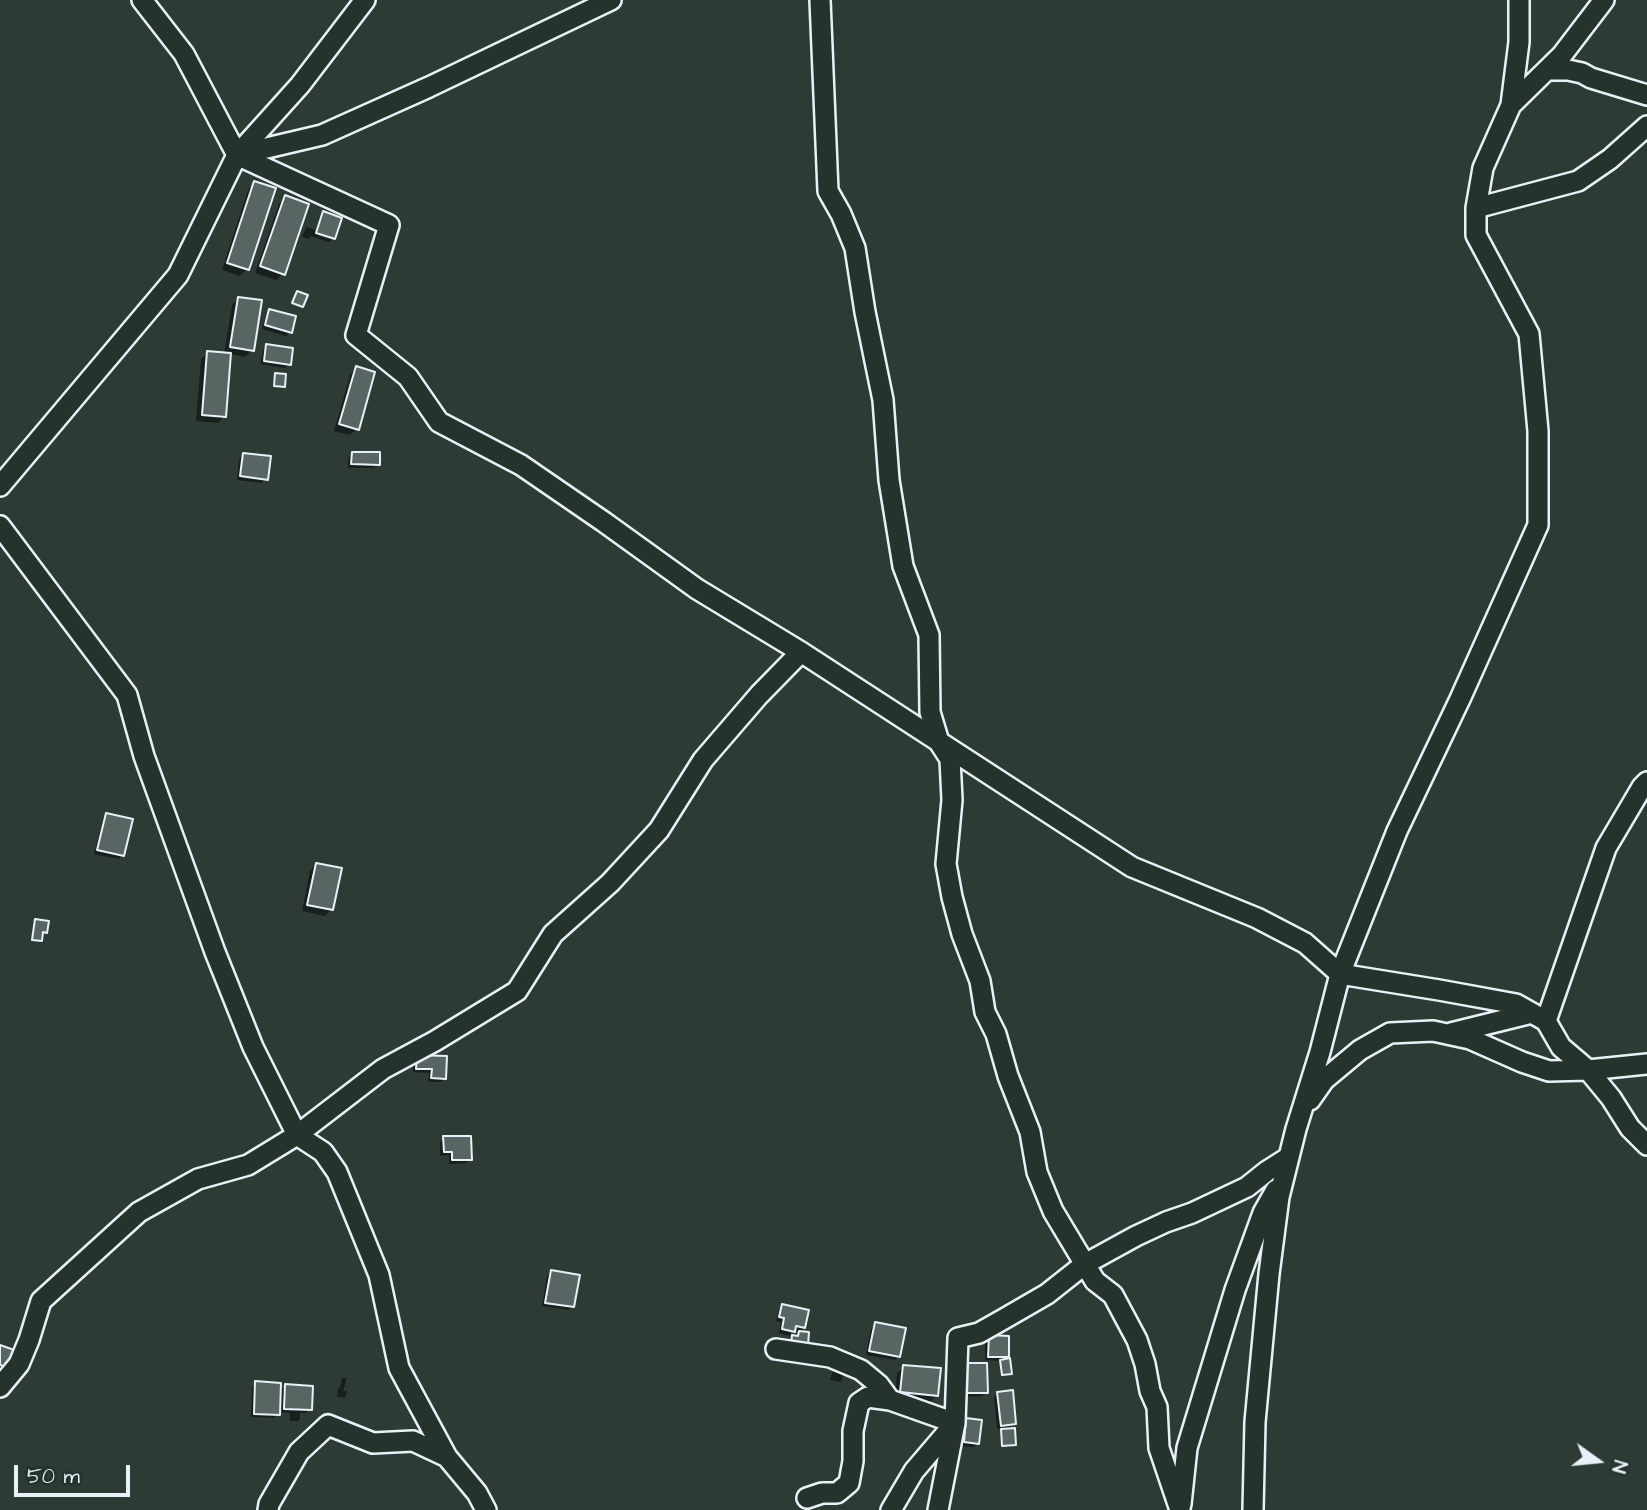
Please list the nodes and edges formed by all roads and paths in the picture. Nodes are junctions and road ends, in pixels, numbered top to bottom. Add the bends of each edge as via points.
1 (142, 0) edge
2 (365, 0) edge
3 (611, 0) edge
4 (820, 0) edge
5 (1519, 0) edge
6 (1604, 0) edge
7 (1547, 70) junction
8 (1647, 95) edge
9 (1511, 105) junction
10 (1647, 127) edge
11 (237, 155) junction
12 (1476, 208) junction
13 (0, 486) edge
14 (0, 526) edge
15 (801, 652) junction
16 (939, 742) junction
17 (1647, 782) edge
18 (1340, 974) junction
19 (1539, 1017) junction
20 (1447, 1034) junction
21 (1647, 1064) edge
22 (1588, 1070) junction
23 (1302, 1111) junction
24 (297, 1135) junction
25 (1647, 1145) edge
26 (1288, 1163) junction
27 (1085, 1264) junction
28 (776, 1349) dead end
29 (0, 1387) edge
30 (890, 1401) junction
31 (955, 1423) junction
32 (447, 1457) junction
33 (807, 1498) dead end
34 (268, 1510) edge
35 (486, 1510) edge
36 (891, 1510) edge
37 (938, 1510) edge
38 (1180, 1510) edge
39 (1253, 1510) edge

1 - 11 street via 184,54
2 - 11 street via 300,85
3 - 11 street via 322,135
4 - 16 street via 828,191 855,248 883,400 889,480 903,566 929,635 930,712
5 - 9 street
6 - 7 street
7 - 8 street via 1581,72
7 - 9 street
9 - 12 street via 1483,168
10 - 12 street via 1578,181
11 - 13 street via 178,275
11 - 15 street via 389,225 356,335 408,377 439,422 520,465 697,589
12 - 18 street via 1476,235 1529,334 1538,431 1538,525 1397,831
14 - 24 street via 127,695 144,756 215,952 253,1047
15 - 16 street
15 - 24 street via 703,760 659,830 610,883 553,934 516,991 383,1069
16 - 18 street via 1132,867 1306,943
16 - 27 street via 950,759 952,800 946,864 962,934 980,981 985,1012 1030,1132 1037,1172 1053,1211
17 - 19 street via 1606,848
18 - 19 street via 1516,1004
18 - 23 street
19 - 20 street
19 - 22 street via 1561,1047
20 - 22 street via 1470,1038 1549,1071
20 - 23 street via 1390,1033 1360,1050 1324,1080
21 - 22 street
22 - 25 street
23 - 26 street
24 - 29 street via 248,1165 198,1179 139,1212 41,1301 19,1364
24 - 32 street via 323,1152 337,1172 379,1275 398,1368
26 - 27 street
26 - 38 street via 1235,1290 1187,1448
26 - 39 street via 1269,1274 1255,1422
27 - 31 street via 1002,1321 958,1338
27 - 38 street via 1095,1281 1113,1295 1138,1340 1157,1407 1158,1448
28 - 30 street via 830,1357 861,1370
30 - 31 street
30 - 33 street via 868,1396 859,1403 849,1483 837,1493
31 - 36 street via 914,1471
31 - 37 street
32 - 34 street via 413,1441 373,1443 328,1425 299,1452
32 - 35 street

